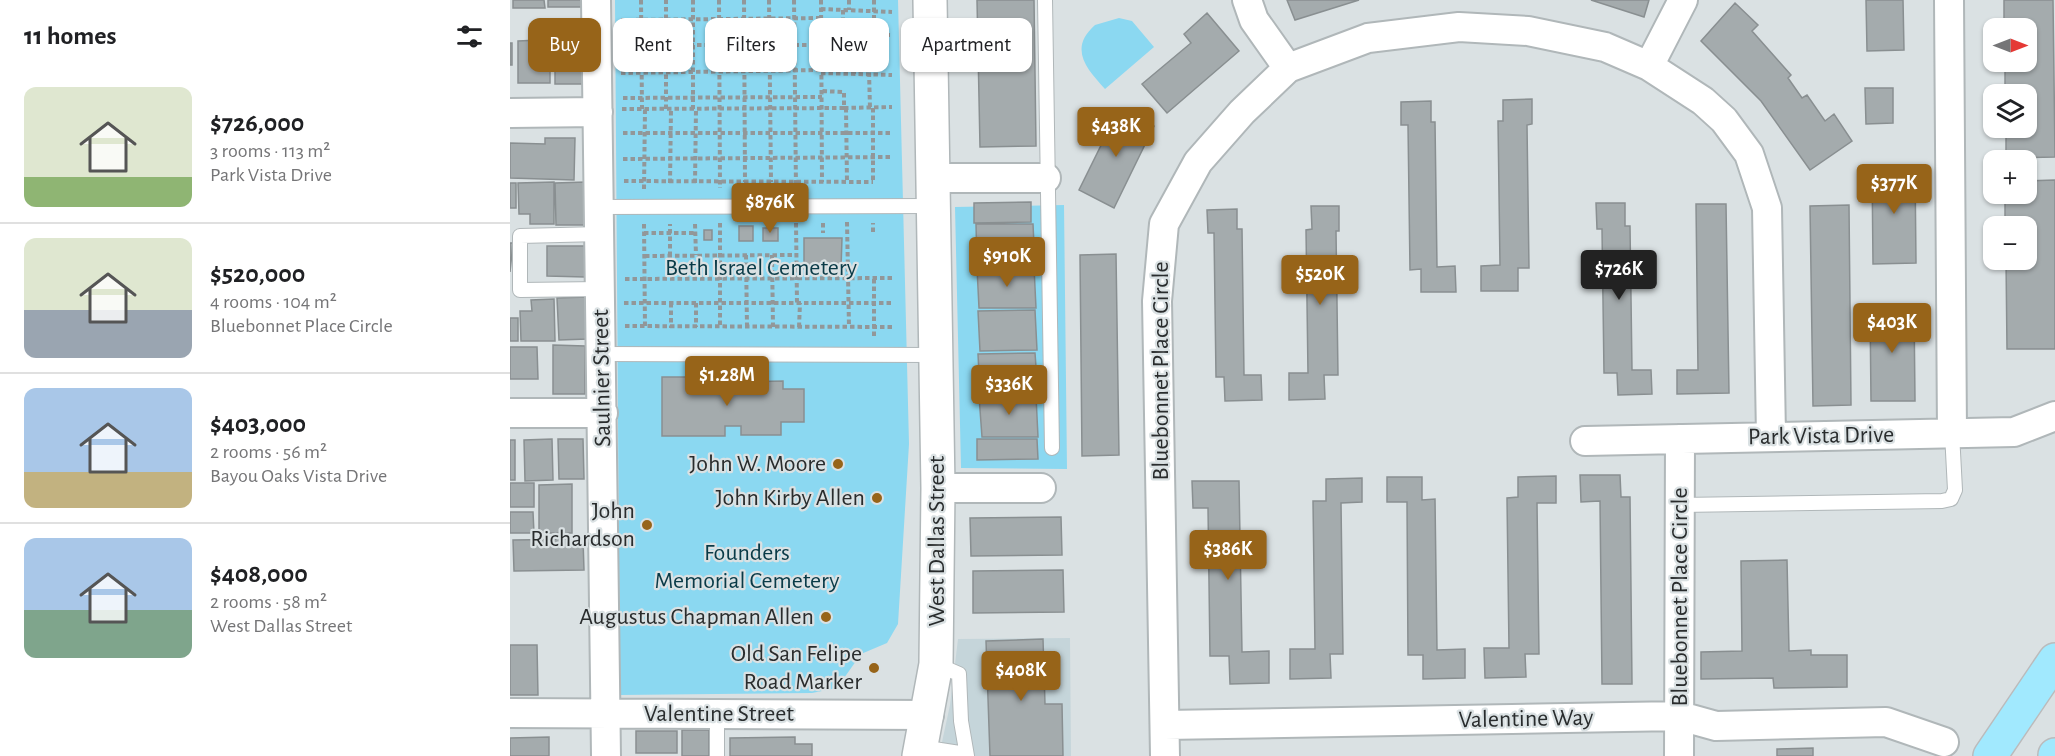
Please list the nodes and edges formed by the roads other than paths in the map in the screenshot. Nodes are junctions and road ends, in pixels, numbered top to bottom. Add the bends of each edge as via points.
1 (596, 0) edge
2 (930, 0) edge
3 (1045, 0) edge
4 (1247, 0) edge
5 (1683, 0) edge
6 (1949, 0) edge
7 (1649, 66) junction
8 (1288, 68) junction
9 (612, 106) junction
10 (510, 113) edge
11 (1046, 177) junction
12 (932, 192) junction
13 (600, 221) junction
14 (615, 291) junction
15 (601, 354) junction
16 (936, 355) junction
17 (510, 413) edge
18 (603, 413) junction
19 (2055, 416) edge
20 (1952, 433) junction
21 (1771, 436) junction
22 (1680, 438) junction
23 (1585, 441) dead end
24 (1052, 448) dead end
25 (938, 488) junction
26 (1041, 489) dead end
27 (1680, 505) junction
28 (2055, 660) edge
29 (936, 664) junction
30 (510, 713) edge
31 (605, 713) junction
32 (717, 714) junction
33 (929, 715) junction
34 (1680, 716) junction
35 (1165, 725) junction
36 (1944, 742) dead end
37 (920, 752) edge
38 (966, 755) edge
39 (606, 756) edge
40 (717, 756) edge
41 (1165, 756) edge
42 (1679, 756) edge
43 (1990, 756) edge

1 - 9 street, Saulnier Street
2 - 12 main road, West Dallas Street
3 - 11 lane
4 - 8 street via 1254,21
5 - 7 street
6 - 20 street
7 - 8 street, Bluebonnet Place Circle via 1605,47 1565,37 1459,27 1368,38
7 - 21 street, Bluebonnet Place Circle via 1724,120 1749,154 1767,208
8 - 35 street, Bluebonnet Place Circle via 1198,162 1164,224 1157,301
9 - 10 street
9 - 13 street, Saulnier Street
11 - 12 street
11 - 24 lane
12 - 13 lane via 873,207 644,207
12 - 16 main road, West Dallas Street
13 - 14 street, Saulnier Street
13 - 14 lane via 520,236 520,290
14 - 15 street, Saulnier Street
15 - 16 lane
15 - 18 street, Saulnier Street
16 - 25 main road, West Dallas Street
17 - 18 street
18 - 31 street, Saulnier Street
19 - 20 street, Park Vista Drive via 2014,432
20 - 21 street, Park Vista Drive
20 - 27 lane via 1951,499
21 - 22 street, Park Vista Drive
22 - 23 street, Park Vista Drive
22 - 27 street, Bluebonnet Place Circle
25 - 26 street
25 - 29 main road, West Dallas Street
27 - 34 street, Bluebonnet Place Circle
28 - 43 main road
29 - 33 main road, West Dallas Street
29 - 38 lane via 959,674
30 - 31 street, Valentine Street
31 - 32 street, Valentine Street
31 - 39 street, Saulnier Street
32 - 33 street, Valentine Street
32 - 40 lane
33 - 37 main road, West Dallas Street
34 - 35 street, Valentine Way
34 - 36 street, Valentine Way via 1716,726 1886,722
34 - 42 street, Bluebonnet Place Circle
35 - 41 street, Bluebonnet Place Circle
37 - 38 lane

